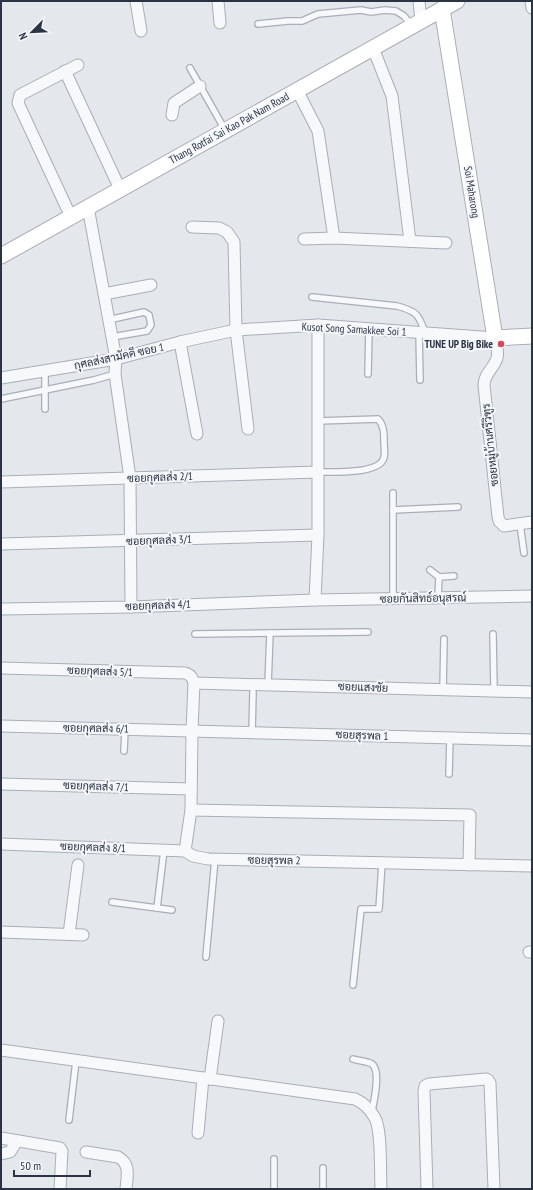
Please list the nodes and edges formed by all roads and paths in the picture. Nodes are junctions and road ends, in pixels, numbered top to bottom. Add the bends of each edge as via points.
1 (136, 1) edge
2 (218, 1) edge
3 (419, 1) edge
4 (457, 1) edge
5 (531, 1) edge
6 (532, 8) edge
7 (442, 9) junction
8 (220, 23) dead end
9 (417, 23) junction
10 (258, 24) dead end
11 (141, 31) dead end
12 (373, 48) junction
13 (78, 65) dead end
14 (190, 68) dead end
15 (65, 71) junction
16 (200, 86) junction
17 (297, 90) junction
18 (172, 115) dead end
19 (226, 130) junction
20 (120, 189) junction
21 (88, 207) junction
22 (71, 216) junction
23 (192, 227) dead end
24 (334, 238) junction
25 (304, 239) dead end
26 (410, 241) junction
27 (446, 243) dead end
28 (1, 256) edge
29 (151, 285) dead end
30 (104, 294) junction
31 (312, 297) dead end
32 (108, 320) junction
33 (318, 325) junction
34 (369, 328) junction
35 (236, 330) junction
36 (422, 332) junction
37 (532, 336) edge
38 (112, 337) junction
39 (495, 338) junction
40 (180, 342) junction
41 (116, 359) junction
42 (45, 371) junction
43 (115, 374) junction
44 (368, 374) dead end
45 (1, 378) edge
46 (420, 380) dead end
47 (45, 390) junction
48 (1, 399) edge
49 (45, 409) dead end
50 (318, 421) junction
51 (248, 429) dead end
52 (196, 434) dead end
53 (318, 472) junction
54 (130, 478) junction
55 (1, 482) edge
56 (394, 493) dead end
57 (458, 507) dead end
58 (393, 510) junction
59 (532, 522) edge
60 (520, 524) junction
61 (318, 534) junction
62 (131, 541) junction
63 (1, 544) edge
64 (524, 553) dead end
65 (430, 570) dead end
66 (454, 576) dead end
67 (439, 578) junction
68 (532, 596) edge
69 (438, 597) junction
70 (393, 598) junction
71 (315, 600) junction
72 (131, 607) junction
73 (1, 609) edge
74 (368, 632) dead end
75 (270, 633) junction
76 (195, 634) dead end
77 (493, 634) dead end
78 (444, 639) dead end
79 (1, 668) edge
80 (194, 683) junction
81 (268, 685) junction
82 (443, 690) junction
83 (494, 691) junction
84 (253, 692) dead end
85 (532, 692) edge
86 (1, 726) edge
87 (125, 729) junction
88 (192, 730) junction
89 (252, 732) junction
90 (450, 738) junction
91 (532, 740) edge
92 (124, 750) dead end
93 (449, 774) dead end
94 (1, 784) edge
95 (191, 789) junction
96 (191, 810) junction
97 (1, 844) edge
98 (164, 850) junction
99 (185, 851) junction
100 (215, 859) junction
101 (382, 863) junction
102 (78, 865) dead end
103 (469, 865) junction
104 (532, 866) edge
105 (112, 902) dead end
106 (157, 908) junction
107 (172, 910) dead end
108 (1, 932) edge
109 (69, 934) junction
110 (83, 936) dead end
111 (206, 957) dead end
112 (353, 985) dead end
113 (218, 1021) dead end
114 (1, 1050) edge
115 (353, 1059) dead end
116 (76, 1061) junction
117 (207, 1079) junction
118 (372, 1114) junction
119 (69, 1120) dead end
120 (198, 1133) dead end
121 (1, 1138) edge
122 (17, 1140) junction
123 (86, 1152) dead end
124 (1, 1154) edge
125 (274, 1158) dead end
126 (323, 1168) dead end
127 (60, 1189) edge
128 (126, 1189) edge
129 (274, 1189) edge
130 (323, 1189) edge
131 (381, 1189) edge
132 (427, 1189) edge
133 (494, 1189) edge

1 - 11 street
2 - 8 street
3 - 9 street
4 - 7 main road, Thang Rotfai Sai Kao Pak Nam Road
5 - 6 street
7 - 9 main road, Thang Rotfai Sai Kao Pak Nam Road
7 - 39 main road, Soi Maharong
9 - 10 lane via 396,11 361,10 318,14 302,21
9 - 12 main road, Thang Rotfai Sai Kao Pak Nam Road
12 - 17 main road, Thang Rotfai Sai Kao Pak Nam Road
12 - 26 street via 392,96
13 - 15 street
14 - 16 lane
15 - 20 street
15 - 22 street via 20,95 18,103
16 - 18 street via 174,103
16 - 19 lane
17 - 19 main road, Thang Rotfai Sai Kao Pak Nam Road
17 - 24 street via 318,131
19 - 20 main road, Thang Rotfai Sai Kao Pak Nam Road
20 - 21 main road, Thang Rotfai Sai Kao Pak Nam Road
21 - 22 main road, Thang Rotfai Sai Kao Pak Nam Road
21 - 30 street
22 - 28 main road, Thang Rotfai Sai Kao Pak Nam Road
23 - 35 street via 219,228 227,232 234,242
24 - 25 street
24 - 26 street
26 - 27 street
29 - 30 street
30 - 32 street
31 - 36 lane via 397,306 410,310 418,315
32 - 38 street
32 - 38 lane via 144,312 149,315 150,325 147,331
33 - 34 street, Kusot Song Samakkee Soi 1
33 - 35 street, Kusot Song Samakkee Soi 1
33 - 50 street
34 - 36 street, Kusot Song Samakkee Soi 1
34 - 44 lane
35 - 40 street, กุศลส่งสามัคคี ซอย 1
35 - 51 street
36 - 39 street, Kusot Song Samakkee Soi 1
36 - 46 lane
37 - 39 main road
38 - 41 street
39 - 60 street, ซอยหมู่บ้านศรีวิฑูร via 497,357 494,366 484,378 484,385 498,517 504,526
40 - 41 street, กุศลส่งสามัคคี ซอย 1
40 - 52 street
41 - 42 street, กุศลส่งสามัคคี ซอย 1
41 - 43 street
42 - 45 street, กุศลส่งสามัคคี ซอย 1
42 - 47 lane
43 - 47 lane
43 - 54 street
47 - 48 lane
47 - 49 lane
50 - 53 street
50 - 53 lane via 378,419 382,425 385,454 384,460 374,468
53 - 54 street, ซอยกุศลส่ง 2/1
53 - 61 street
54 - 55 street, ซอยกุศลส่ง 2/1
54 - 62 street
56 - 58 lane
57 - 58 lane
58 - 70 lane
59 - 60 street, ซอยหมู่บ้านศรีวิฑูร
60 - 64 lane
61 - 62 street, ซอยกุศลส่ง 3/1
61 - 71 street
62 - 63 street, ซอยกุศลส่ง 3/1
62 - 72 street
65 - 67 lane
66 - 67 lane
67 - 69 lane
68 - 69 street, ซอยกันสิทธ์อนุสรณ์
69 - 70 street, ซอยกันสิทธ์อนุสรณ์
70 - 71 street, ซอยกันสิทธ์อนุสรณ์
71 - 72 street, ซอยกุศลส่ง 4/1
72 - 73 street, ซอยกุศลส่ง 4/1
74 - 75 lane
75 - 76 lane
75 - 81 lane
77 - 83 lane
78 - 82 lane
79 - 80 street, ซอยกุศลส่ง 5/1 via 185,673 190,675
80 - 81 street, ซอยแสงชัย
80 - 88 street
81 - 82 street, ซอยแสงชัย
82 - 83 street, ซอยแสงชัย
83 - 85 street, ซอยแสงชัย
84 - 89 lane
86 - 87 street, ซอยกุศลส่ง 6/1
87 - 88 street, ซอยกุศลส่ง 6/1
87 - 92 lane
88 - 89 street, ซอยสุรพล 1
88 - 95 street
89 - 90 street, ซอยสุรพล 1
90 - 91 street, ซอยสุรพล 1
90 - 93 lane
94 - 95 street, ซอยกุศลส่ง 7/1
95 - 96 street
96 - 99 street
96 - 103 street via 470,815
97 - 98 street, ซอยกุศลส่ง 8/1
98 - 99 street, ซอยกุศลส่ง 8/1
98 - 106 lane
99 - 100 street, ซอยสุรพล 2 via 193,856
100 - 101 street, ซอยสุรพล 2
100 - 111 lane
101 - 103 street, ซอยสุรพล 2
101 - 112 lane via 380,909 361,909
102 - 109 street
103 - 104 street, ซอยสุรพล 2
105 - 106 lane
106 - 107 lane
108 - 109 street
109 - 110 street
113 - 117 street
114 - 116 street
115 - 118 lane via 369,1063 376,1071
116 - 117 street
116 - 119 lane
117 - 118 street via 355,1099 362,1102
117 - 120 street
118 - 131 street via 376,1119 379,1136
121 - 122 street
122 - 124 street via 10,1152
122 - 127 street via 61,1149
123 - 128 street via 123,1160 128,1168
125 - 129 lane
126 - 130 lane
132 - 133 street via 425,1086 486,1079 490,1083

